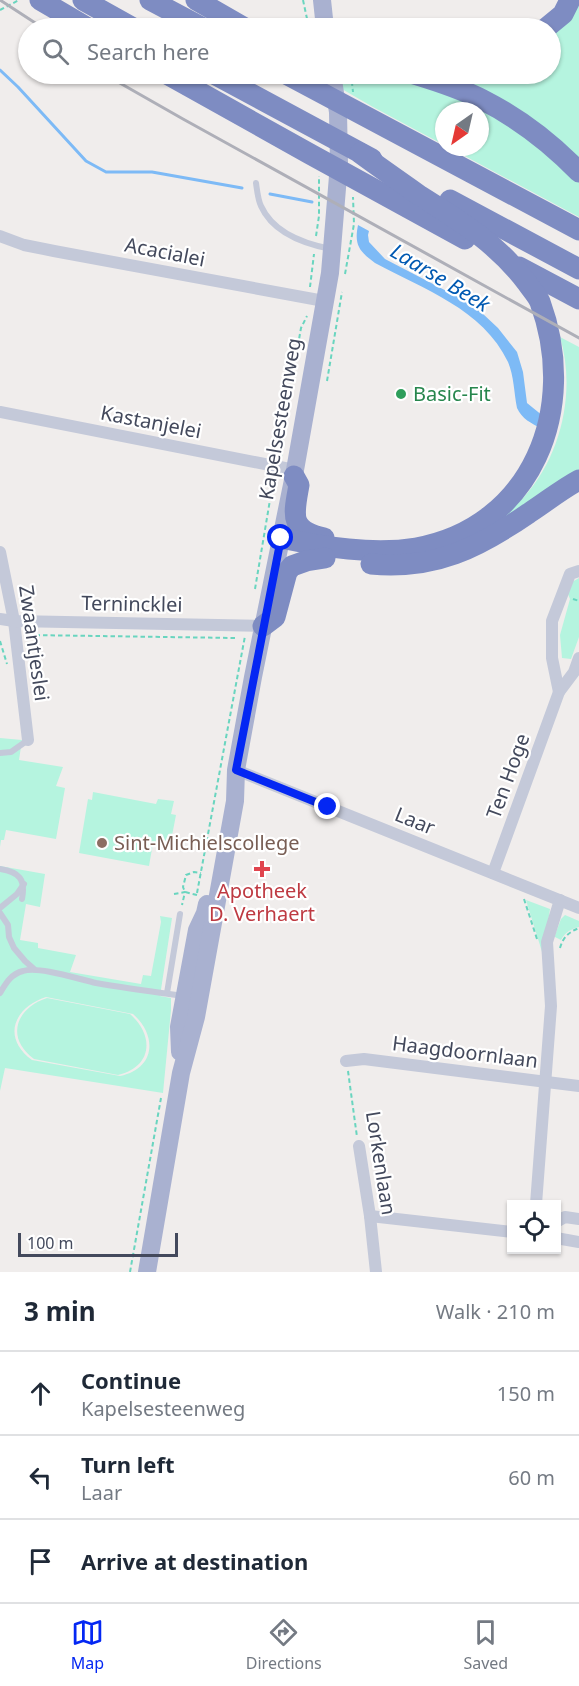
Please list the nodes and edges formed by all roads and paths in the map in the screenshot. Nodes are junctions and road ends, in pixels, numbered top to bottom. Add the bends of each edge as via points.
1 (19, 0) edge
2 (40, 0) edge
3 (150, 0) edge
4 (196, 0) edge
5 (303, 0) edge
6 (570, 0) edge
7 (85, 2) edge
8 (0, 10) edge
9 (71, 18) edge
10 (115, 18) edge
11 (184, 18) edge
12 (228, 18) edge
13 (307, 18) edge
14 (558, 18) edge
15 (184, 84) edge
16 (233, 84) edge
17 (305, 84) edge
18 (334, 84) edge
19 (441, 84) edge
20 (360, 153) junction
21 (314, 161) junction
22 (579, 172) edge
23 (256, 183) dead end
24 (579, 230) edge
25 (0, 236) edge
26 (323, 247) junction
27 (579, 268) edge
28 (577, 298) edge
29 (317, 300) junction
30 (0, 412) edge
31 (290, 470) junction
32 (579, 480) edge
33 (280, 543) junction
34 (356, 548) junction
35 (0, 552) edge
36 (325, 558) junction
37 (579, 571) edge
38 (255, 592) dead end
39 (0, 619) edge
40 (14, 621) junction
41 (256, 626) junction
42 (16, 635) junction
43 (244, 638) junction
44 (579, 658) edge
45 (559, 692) junction
46 (28, 740) joint
47 (0, 753) edge
48 (236, 770) junction
49 (215, 797) dead end
50 (0, 869) edge
51 (201, 873) dead end
52 (493, 873) junction
53 (24, 884) junction
54 (185, 892) junction
55 (522, 893) dead end
56 (174, 894) dead end
57 (197, 895) dead end
58 (22, 899) dead end
59 (560, 900) junction
60 (579, 908) edge
61 (0, 910) edge
62 (180, 914) joint
63 (579, 928) edge
64 (538, 945) dead end
65 (559, 952) dead end
66 (35, 969) junction
67 (0, 993) edge
68 (184, 996) junction
69 (346, 1061) joint
70 (545, 1082) junction
71 (579, 1086) edge
72 (359, 1146) joint
73 (536, 1200) edge
74 (370, 1216) junction
75 (561, 1219) edge
76 (579, 1219) edge
77 (507, 1231) edge
78 (561, 1239) edge
79 (579, 1242) edge
80 (147, 1272) edge
81 (376, 1272) edge

1 - 8 path
2 - 9 highway
3 - 11 highway
4 - 12 highway
5 - 13 path
6 - 14 highway
7 - 10 highway
15 - 21 highway
16 - 20 highway
17 - 24 highway
18 - 26 main road, Kapelsesteenweg via 339,164
19 - 22 highway via 482,99 508,114 535,132
20 - 27 highway
20 - 34 highway via 487,240 517,269 540,300 552,329 560,393 553,430 537,468 504,507 474,529 418,548
21 - 26 path
21 - 28 highway
23 - 26 lane via 261,206 273,222 309,245
25 - 29 street, Acacialei via 24,245
26 - 29 path
26 - 29 main road, Kapelsesteenweg via 330,273
29 - 31 main road, Kapelsesteenweg
29 - 31 path via 301,328 283,431
30 - 31 street, Kastanjelei
31 - 33 main road, Kapelsesteenweg
31 - 34 highway via 299,485 294,512 300,527
31 - 38 path via 271,494
32 - 36 highway via 492,537 428,563 367,564
33 - 34 highway
33 - 36 highway
33 - 41 main road, Kapelsesteenweg
35 - 40 street, Zwaantjeslei
36 - 41 highway via 292,566 286,572 275,617
37 - 45 street via 570,574 552,621 552,658
39 - 40 street, Ternincklei
40 - 41 street, Ternincklei
40 - 42 street, Zwaantjeslei
41 - 43 path
41 - 48 main road, Kapelsesteenweg
42 - 43 path
42 - 46 street, Zwaantjeslei
43 - 49 path
44 - 45 street, Ten Hoge
45 - 52 street, Ten Hoge
46 - 47 lane via 11,752
48 - 52 street, Laar
48 - 68 main road, Kapelsesteenweg via 235,801 207,921 211,936
50 - 53 lane via 11,871
51 - 54 path via 186,874
52 - 59 street, Laar
53 - 58 lane
53 - 61 lane
54 - 56 path
54 - 57 path
54 - 62 path
55 - 64 path
59 - 60 street, Laar
59 - 70 street via 547,942 551,1006
61 - 66 lane via 14,948
62 - 68 lane
63 - 65 path via 564,937
66 - 67 lane via 15,974
66 - 68 lane
68 - 80 main road, Kapelsesteenweg via 181,1073
69 - 70 street, Haagdoornlaan via 364,1059
69 - 72 path, Lorkenlaan
70 - 71 street, Haagdoornlaan
70 - 73 street
72 - 74 street, Lorkenlaan
74 - 77 street
74 - 81 street, Lorkenlaan
75 - 76 street
78 - 79 street

